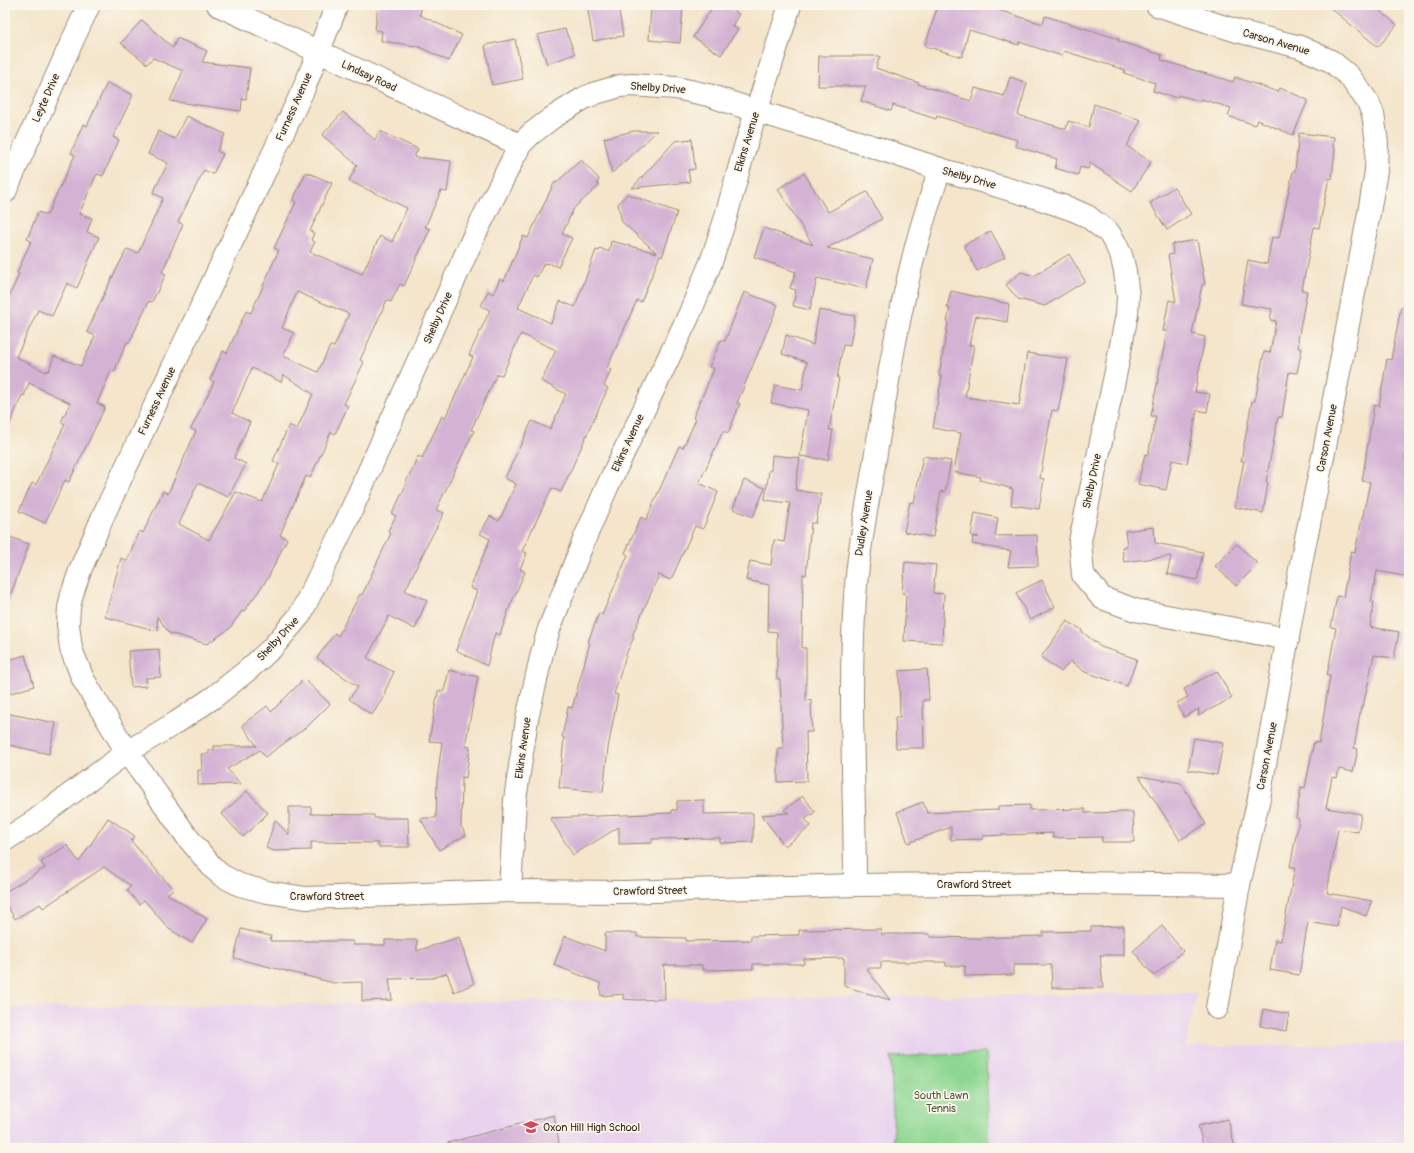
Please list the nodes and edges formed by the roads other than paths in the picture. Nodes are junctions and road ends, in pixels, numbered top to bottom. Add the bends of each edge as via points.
1 (89, 5) edge
2 (218, 5) edge
3 (336, 5) edge
4 (790, 5) edge
5 (1157, 5) edge
6 (317, 52) junction
7 (756, 111) junction
8 (520, 145) junction
9 (940, 169) junction
10 (5, 192) edge
11 (1288, 639) junction
12 (127, 752) junction
13 (5, 840) edge
14 (1239, 884) junction
15 (855, 885) junction
16 (510, 891) junction
17 (1216, 1008) dead end

1 - 10 street, Leyte Drive
2 - 6 street, Lindsay Road
3 - 6 street
4 - 7 street, Elkins Avenue
5 - 11 street, Carson Avenue via 1319,54 1349,76 1368,102 1373,114 1377,143 1376,171
6 - 8 street, Lindsay Road
6 - 12 street, Furness Avenue via 297,102 104,514 72,594 68,624 71,649 83,679
7 - 8 street, Shelby Drive via 708,95 676,88 620,86 584,98 530,134
7 - 9 street, Shelby Drive
7 - 16 street, Elkins Avenue via 711,262 689,315 608,485 549,629 527,719 516,800
8 - 12 street, Shelby Drive via 473,238 346,522 300,615 272,648 220,692 178,722
9 - 11 street, Shelby Drive via 1038,198 1087,216 1109,233 1121,255 1127,284 1126,314 1080,541 1083,575 1102,598 1135,610
9 - 15 street, Dudley Avenue via 920,232 902,313 859,554 854,616 852,726
11 - 14 street, Carson Avenue via 1259,798
12 - 13 street, Shelby Drive via 34,822
12 - 16 street, Crawford Street via 188,838 213,868 240,885 306,898
14 - 15 street, Crawford Street
14 - 17 street, Carson Avenue
15 - 16 street, Crawford Street via 624,892

